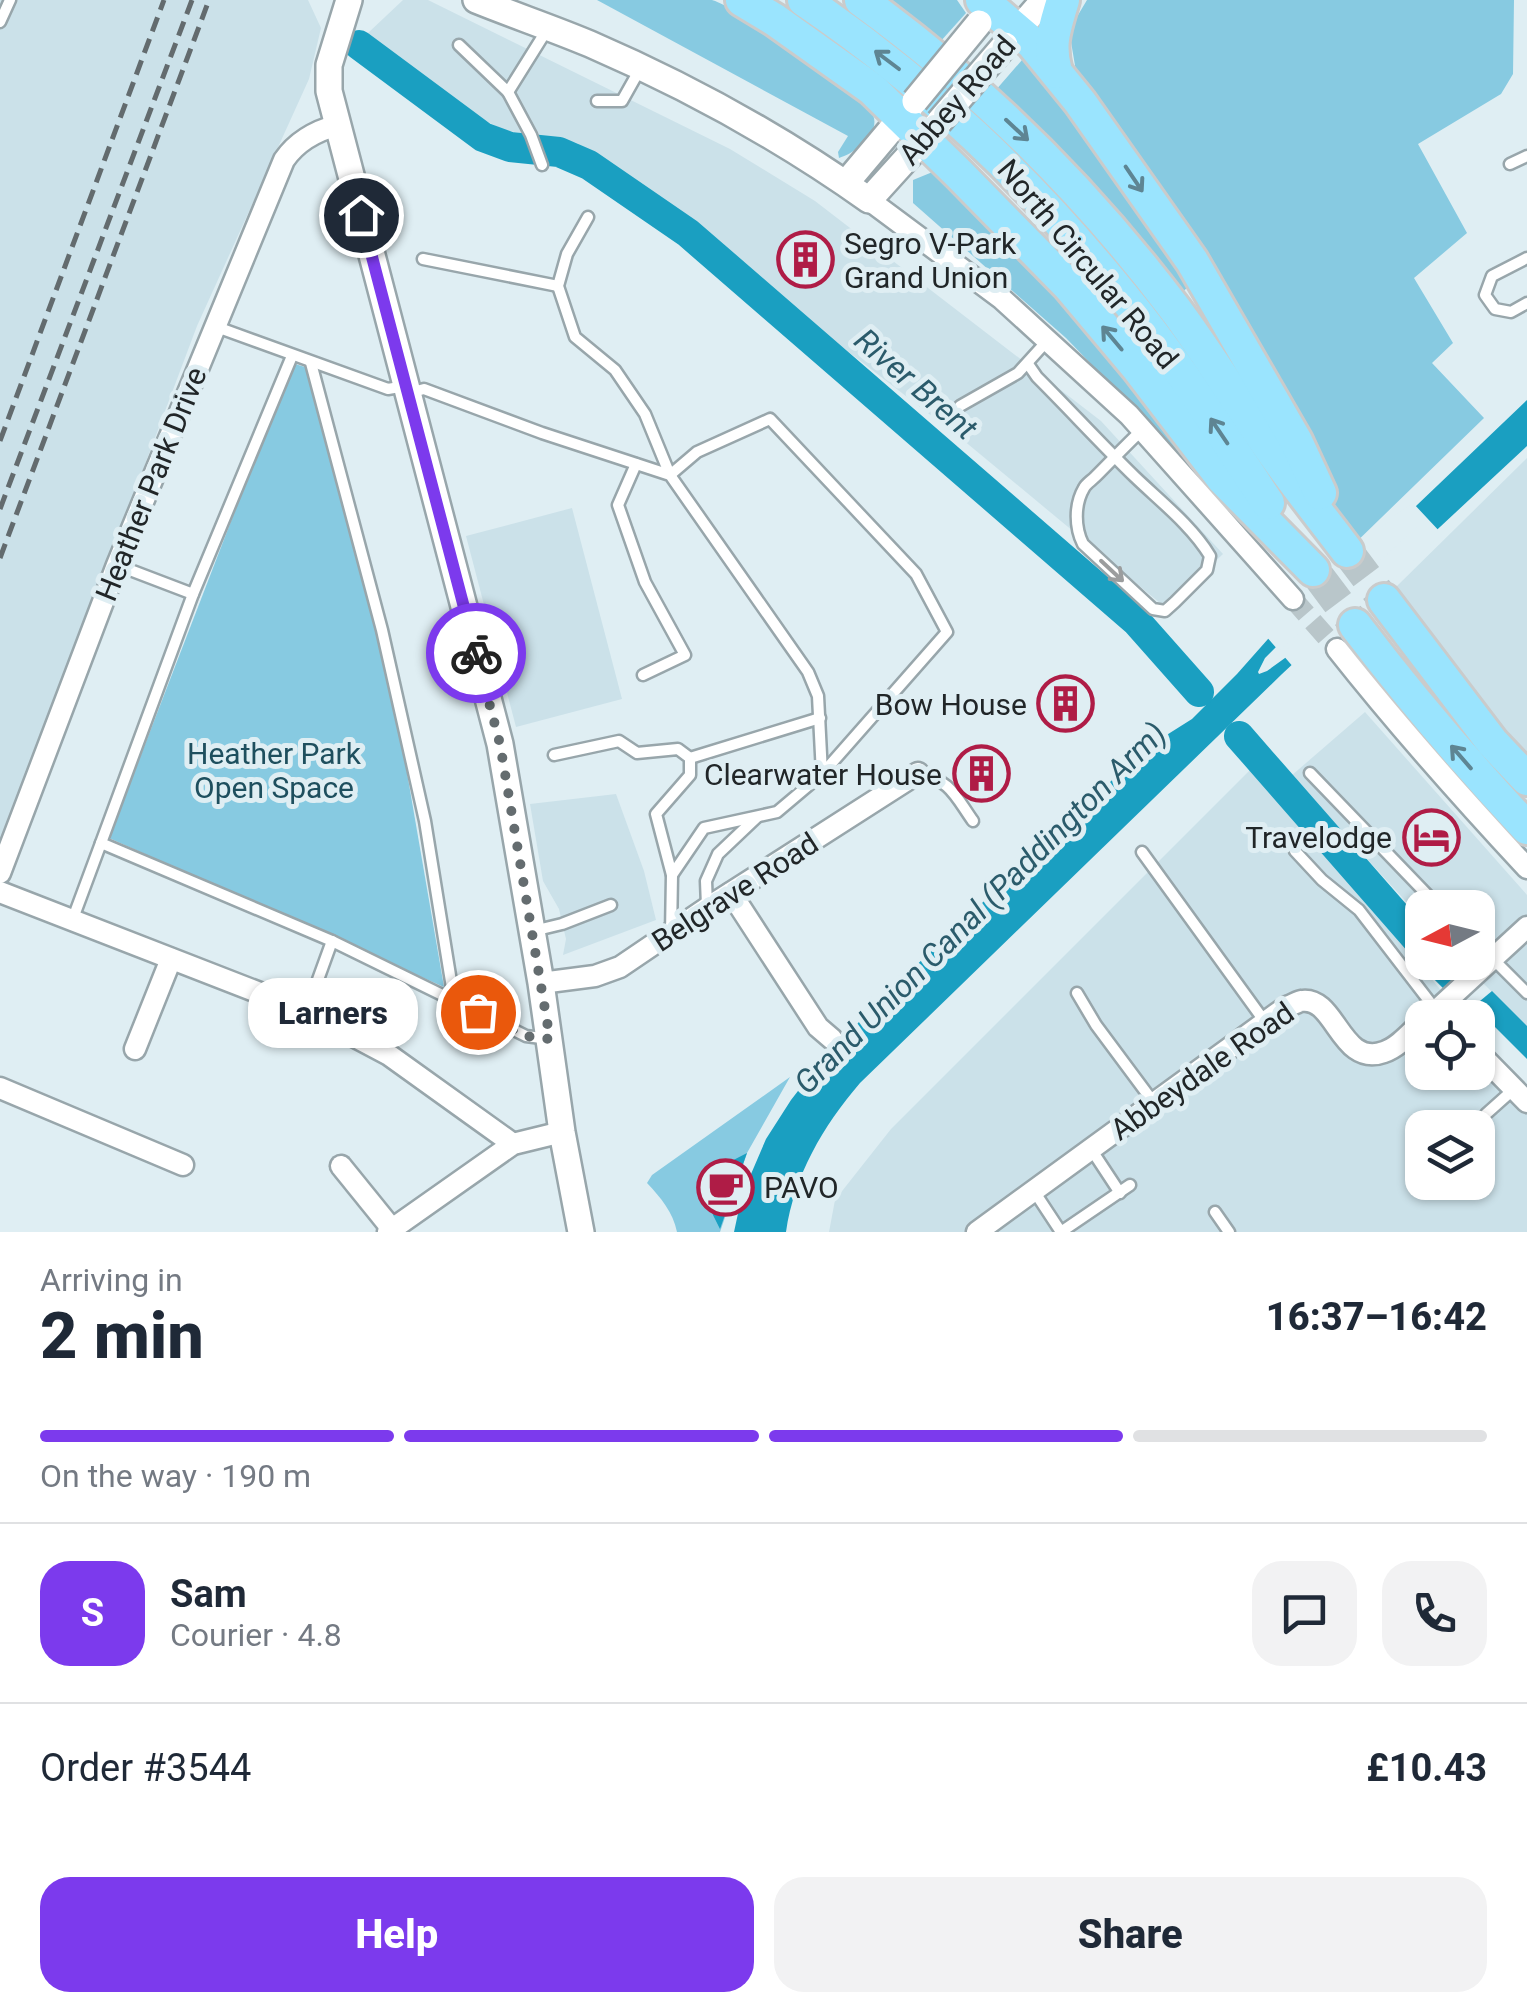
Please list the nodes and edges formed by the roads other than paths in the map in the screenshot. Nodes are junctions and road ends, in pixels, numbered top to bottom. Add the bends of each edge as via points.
1 (10, 0) edge
2 (349, 0) edge
3 (476, 0) edge
4 (742, 0) edge
5 (804, 0) edge
6 (862, 0) edge
7 (1044, 0) edge
8 (1062, 0) edge
9 (988, 8) edge
10 (0, 22) edge
11 (548, 28) junction
12 (1011, 37) junction
13 (459, 45) dead end
14 (641, 68) junction
15 (1056, 72) junction
16 (508, 92) junction
17 (597, 101) dead end
18 (920, 120) junction
19 (338, 125) junction
20 (1527, 156) edge
21 (1510, 164) dead end
22 (542, 165) dead end
23 (846, 183) junction
24 (869, 200) junction
25 (588, 217) dead end
26 (423, 258) dead end
27 (1527, 258) edge
28 (558, 286) junction
29 (1527, 303) edge
30 (214, 326) junction
31 (1048, 340) junction
32 (292, 356) junction
33 (311, 363) junction
34 (1028, 364) junction
35 (407, 389) junction
36 (960, 406) dead end
37 (1142, 430) junction
38 (1116, 456) junction
39 (636, 464) junction
40 (670, 475) junction
41 (117, 565) junction
42 (193, 594) junction
43 (1293, 599) tunnel mouth
44 (1384, 600) tunnel mouth
45 (1346, 637) joint
46 (643, 676) dead end
47 (820, 718) junction
48 (554, 755) dead end
49 (690, 758) junction
50 (918, 773) joint
51 (1310, 773) dead end
52 (822, 774) junction
53 (1527, 779) edge
54 (757, 816) junction
55 (973, 821) dead end
56 (1527, 828) edge
57 (100, 843) junction
58 (1295, 850) dead end
59 (1142, 852) dead end
60 (1527, 868) edge
61 (0, 873) edge
62 (672, 874) junction
63 (1423, 890) edge
64 (0, 892) edge
65 (731, 893) junction
66 (611, 905) dead end
67 (707, 908) junction
68 (72, 921) junction
69 (1527, 927) edge
70 (532, 931) junction
71 (671, 933) junction
72 (332, 941) junction
73 (1495, 945) edge
74 (171, 959) junction
75 (1495, 961) edge
76 (1462, 980) edge
77 (541, 984) junction
78 (1527, 993) edge
79 (1077, 994) dead end
80 (454, 1000) junction
81 (1421, 1000) edge
82 (1446, 1000) edge
83 (306, 1011) junction
84 (1265, 1022) junction
85 (1405, 1038) edge
86 (550, 1039) junction
87 (832, 1039) dead end
88 (135, 1049) dead end
89 (1495, 1069) edge
90 (0, 1088) edge
91 (1521, 1096) edge
92 (1154, 1103) junction
93 (1494, 1110) edge
94 (562, 1132) junction
95 (514, 1144) junction
96 (1091, 1150) junction
97 (183, 1165) dead end
98 (341, 1166) dead end
99 (1130, 1185) dead end
100 (1034, 1191) junction
101 (1120, 1192) junction
102 (1216, 1212) dead end
103 (390, 1231) edge
104 (582, 1232) edge
105 (977, 1232) edge
106 (1229, 1232) edge

1 - 10 lane
2 - 19 street via 329,65
3 - 11 street
4 - 18 highway
5 - 18 highway, North Circular Road via 924,90 1061,222 1178,368 1316,573 1223,479 1069,286
6 - 15 highway, North Circular Road via 944,65 1070,184 1175,310 1347,551 1296,441 1192,262
7 - 12 street, Abbey Road
8 - 15 highway via 1051,50
9 - 12 highway
9 - 18 street, Abbey Road, bridge
11 - 14 street
11 - 16 lane
12 - 15 highway
12 - 18 street, Abbey Road, bridge
13 - 16 lane
14 - 17 lane via 622,101
14 - 23 street
16 - 22 lane
18 - 23 street, Abbey Road
18 - 24 street, Abbey Road
19 - 30 street, Heather Park Drive via 303,139 284,160
19 - 35 street
20 - 21 lane
23 - 24 street
24 - 31 street
25 - 28 lane
26 - 28 lane
27 - 29 lane via 1492,276 1485,295 1495,309 1510,312
28 - 40 lane via 575,337 625,384
30 - 32 lane
30 - 41 street, Heather Park Drive
31 - 34 lane
31 - 37 street
32 - 33 lane
32 - 42 lane
33 - 35 lane
33 - 80 lane via 382,630
34 - 36 lane
34 - 38 lane
35 - 39 lane
35 - 70 street via 500,744
37 - 38 lane
37 - 43 street
38 -> 38 lane via 1084,488 1078,533 1154,610 1165,611 1207,570 1210,556
39 - 40 lane
39 - 46 lane via 618,504 645,582 685,655
40 - 47 lane via 798,655 818,696
40 - 52 lane via 697,452 770,419 916,574 947,632
41 - 42 lane
41 - 61 street, Heather Park Drive
42 - 57 lane
44 - 53 highway
56 -> 45 highway via 1394,677
45 - 60 street via 1472,809
47 - 49 lane
47 - 52 lane
48 - 49 lane via 620,742 638,753 678,748
49 - 62 lane via 690,775 656,814
50 - 55 lane via 947,784
50 - 65 street, Belgrave Road
51 - 63 lane
52 - 54 lane via 777,812
54 - 62 lane via 704,828
54 - 67 lane via 718,854 706,882
57 - 68 lane
57 - 72 lane
58 - 81 lane via 1358,910
59 - 84 lane
62 - 71 lane
64 - 68 street
65 - 67 street, Belgrave Road
65 - 87 street
66 - 70 lane
67 - 71 street, Belgrave Road
68 - 74 street
69 - 73 street, Abbeydale Road
70 - 77 street
71 - 77 street, Belgrave Road via 608,972
72 - 80 lane
72 - 83 lane
74 - 83 street
74 - 88 street
75 - 78 lane
76 - 82 street, Abbeydale Road
77 - 86 street
79 - 92 lane
80 - 86 lane via 526,1036
83 - 95 street via 389,1055
84 - 85 street, Abbeydale Road via 1300,1001 1311,1002 1361,1052 1383,1053
84 - 92 street, Abbeydale Road
86 - 94 street
89 - 91 street
90 - 97 street
91 - 93 lane
92 - 96 street, Abbeydale Road
94 - 95 street
94 - 104 street
95 - 103 street
96 - 100 street, Abbeydale Road
96 - 101 lane
98 - 103 street
99 - 101 lane
100 - 101 lane via 1061,1232
100 - 105 street, Abbeydale Road
102 - 106 lane

